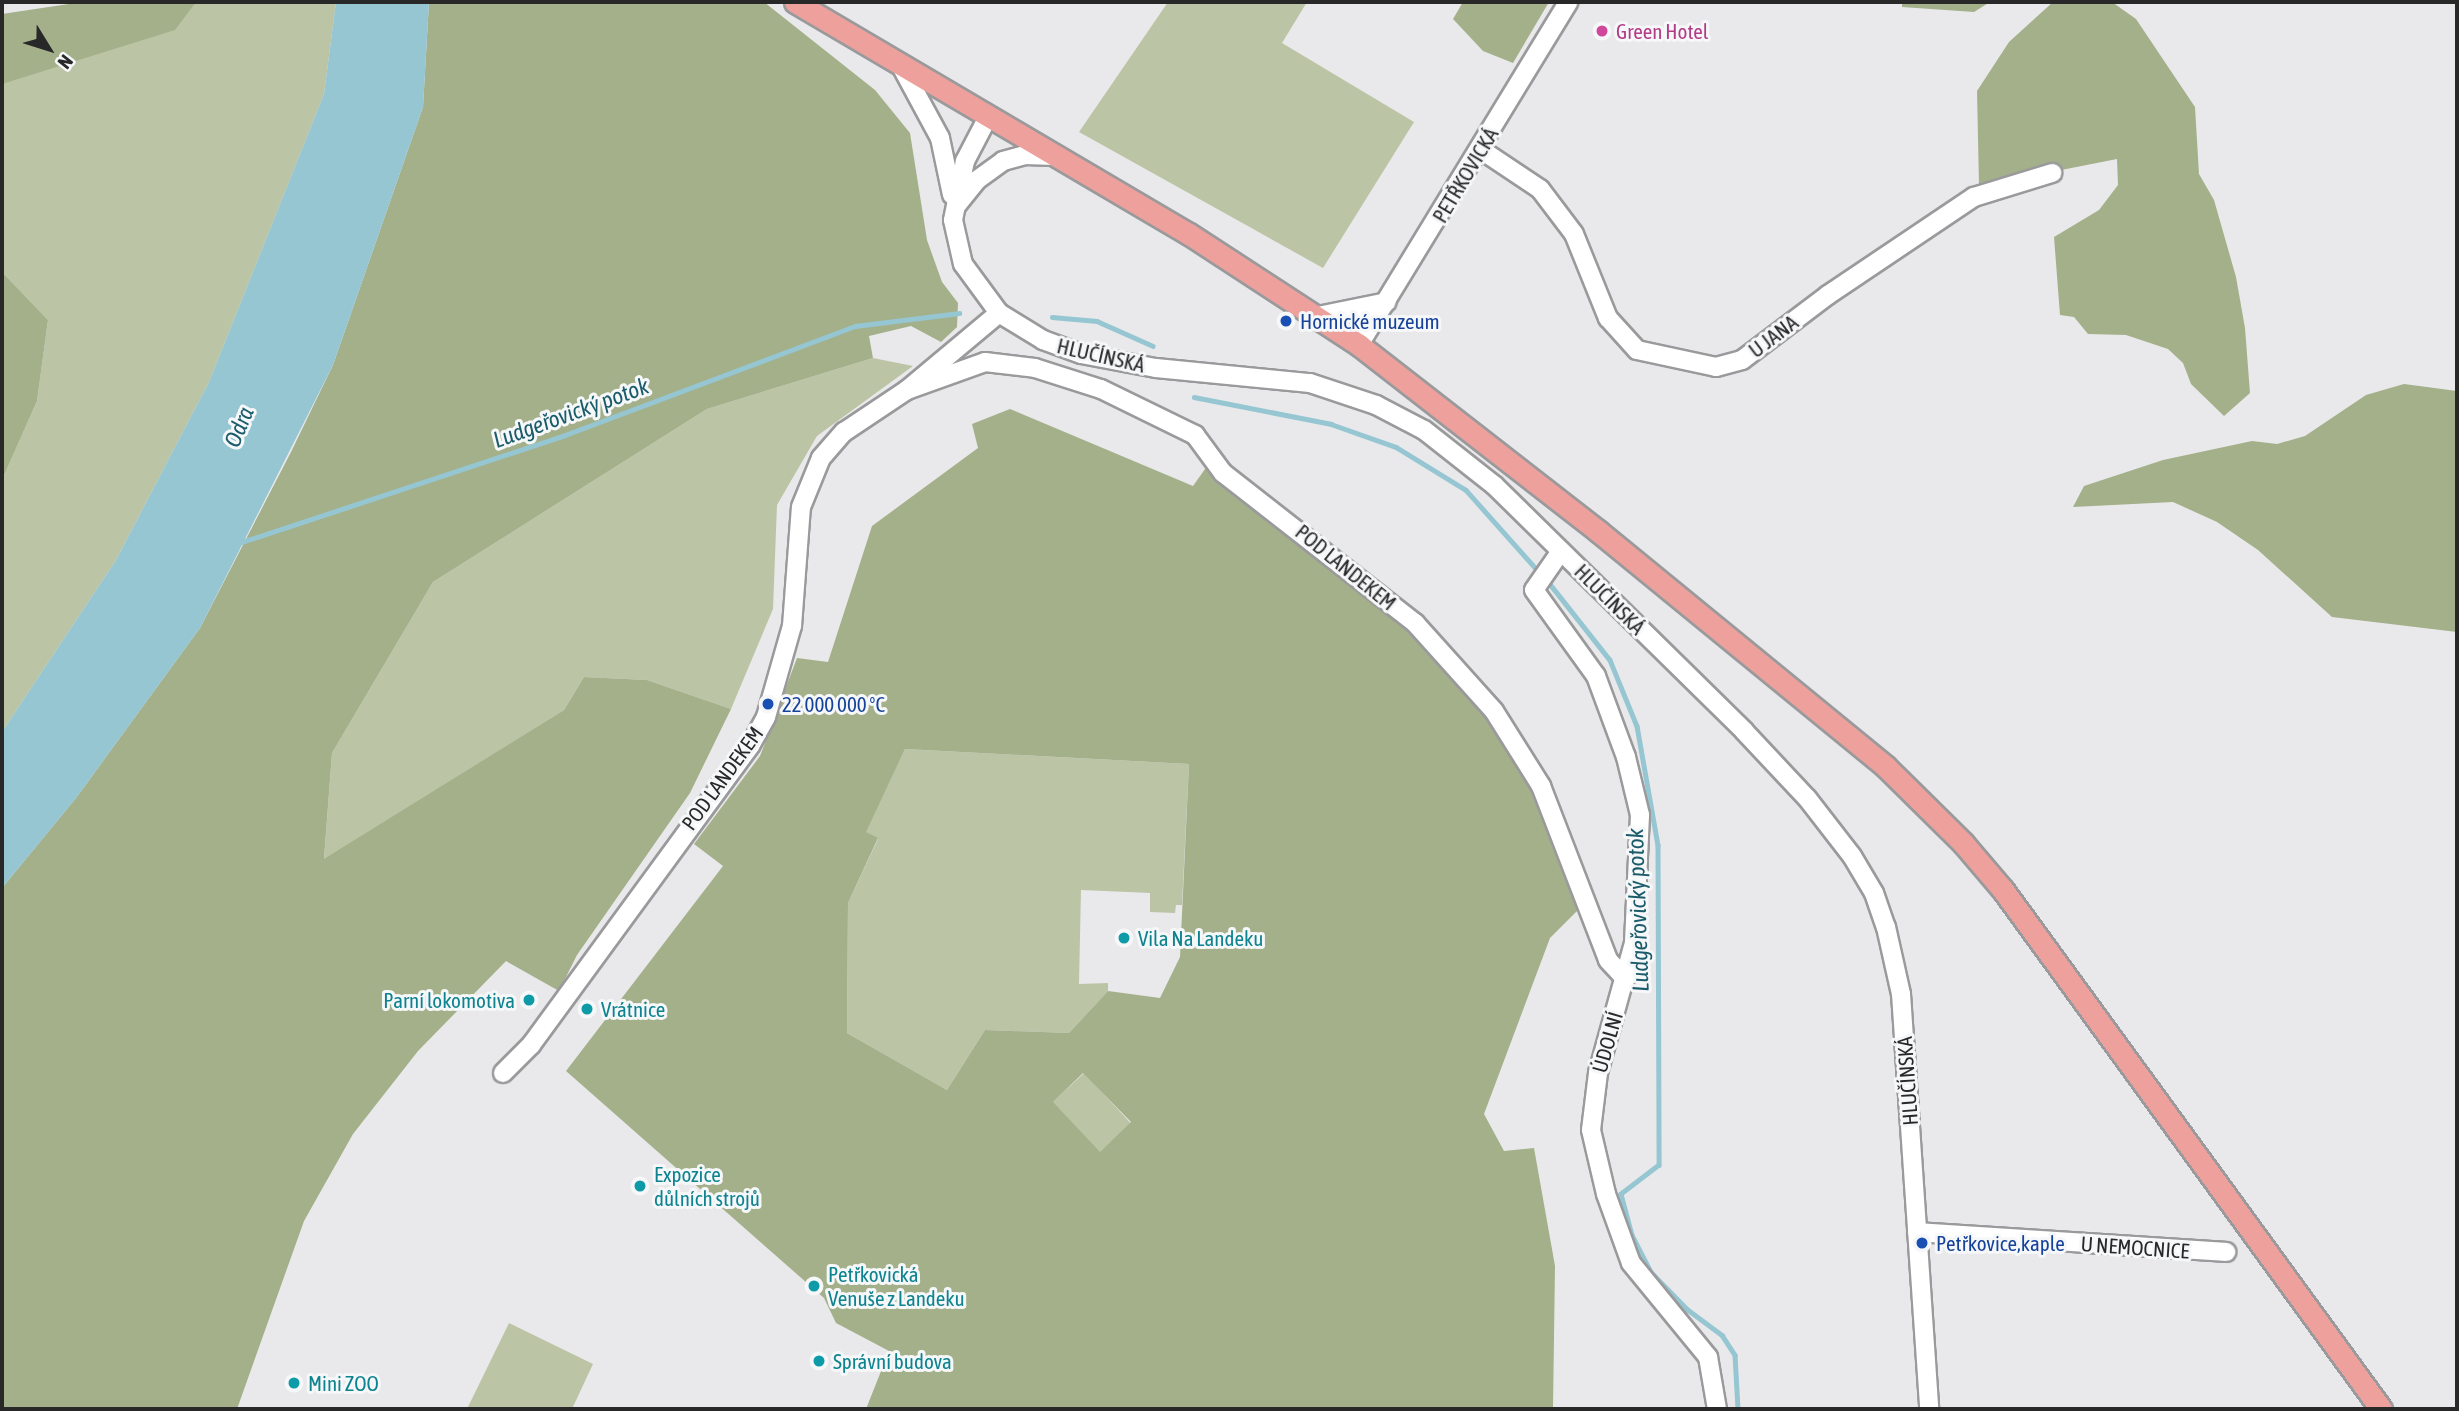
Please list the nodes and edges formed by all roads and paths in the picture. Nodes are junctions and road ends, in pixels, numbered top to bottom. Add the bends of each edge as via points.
1 (795, 2) edge
2 (1568, 2) edge
3 (900, 64) junction
4 (988, 117) junction
5 (1480, 149) junction
6 (1056, 156) junction
7 (2052, 173) dead end
8 (953, 209) junction
9 (1387, 302) junction
10 (999, 313) junction
11 (1318, 316) junction
12 (1359, 345) junction
13 (907, 390) junction
14 (1561, 551) junction
15 (1626, 979) junction
16 (503, 1073) dead end
17 (1917, 1232) junction
18 (2226, 1252) dead end
19 (1717, 1409) edge
20 (1928, 1409) edge
21 (2381, 1409) edge

1 - 3 main road
2 - 5 street, PETŘKOVICKÁ
3 - 4 main road
3 - 8 street via 940,138
4 - 6 main road
4 - 8 street, HLUČÍNSKÁ via 965,161
5 - 7 street, U JANA via 1516,169 1546,198 1574,234 1608,318 1637,350 1716,367 1742,360 1828,295 1974,197
5 - 9 street, PETŘKOVICKÁ
6 - 8 street via 1025,155 1003,161 977,180
6 - 11 main road
8 - 10 street, HLUČÍNSKÁ via 953,231 963,264
9 - 11 street
9 - 12 street, PETŘKOVICKÁ
10 - 13 street, POD LANDEKEM
10 - 14 street, HLUČÍNSKÁ via 1043,341 1081,354 1156,368 1299,381 1376,405 1459,454
11 - 12 main road
12 - 21 main road via 1772,671 1885,766 1963,843 2011,901
13 - 15 street, POD LANDEKEM via 985,362 1035,368 1101,389 1195,435 1223,473 1415,623 1494,711 1541,786 1608,960
13 - 16 street, POD LANDEKEM via 844,432 821,458 801,507 792,626 766,717 750,746 531,1045
14 - 15 street, ÚDOLNÍ via 1534,590 1597,676 1637,796 1638,891
14 - 17 street, HLUČÍNSKÁ via 1807,798 1874,893 1901,994
15 - 19 street, ÚDOLNÍ via 1598,1073 1591,1116 1597,1162 1631,1263 1708,1357
17 - 18 street, U NEMOCNICE
17 - 20 street, HLUČÍNSKÁ

